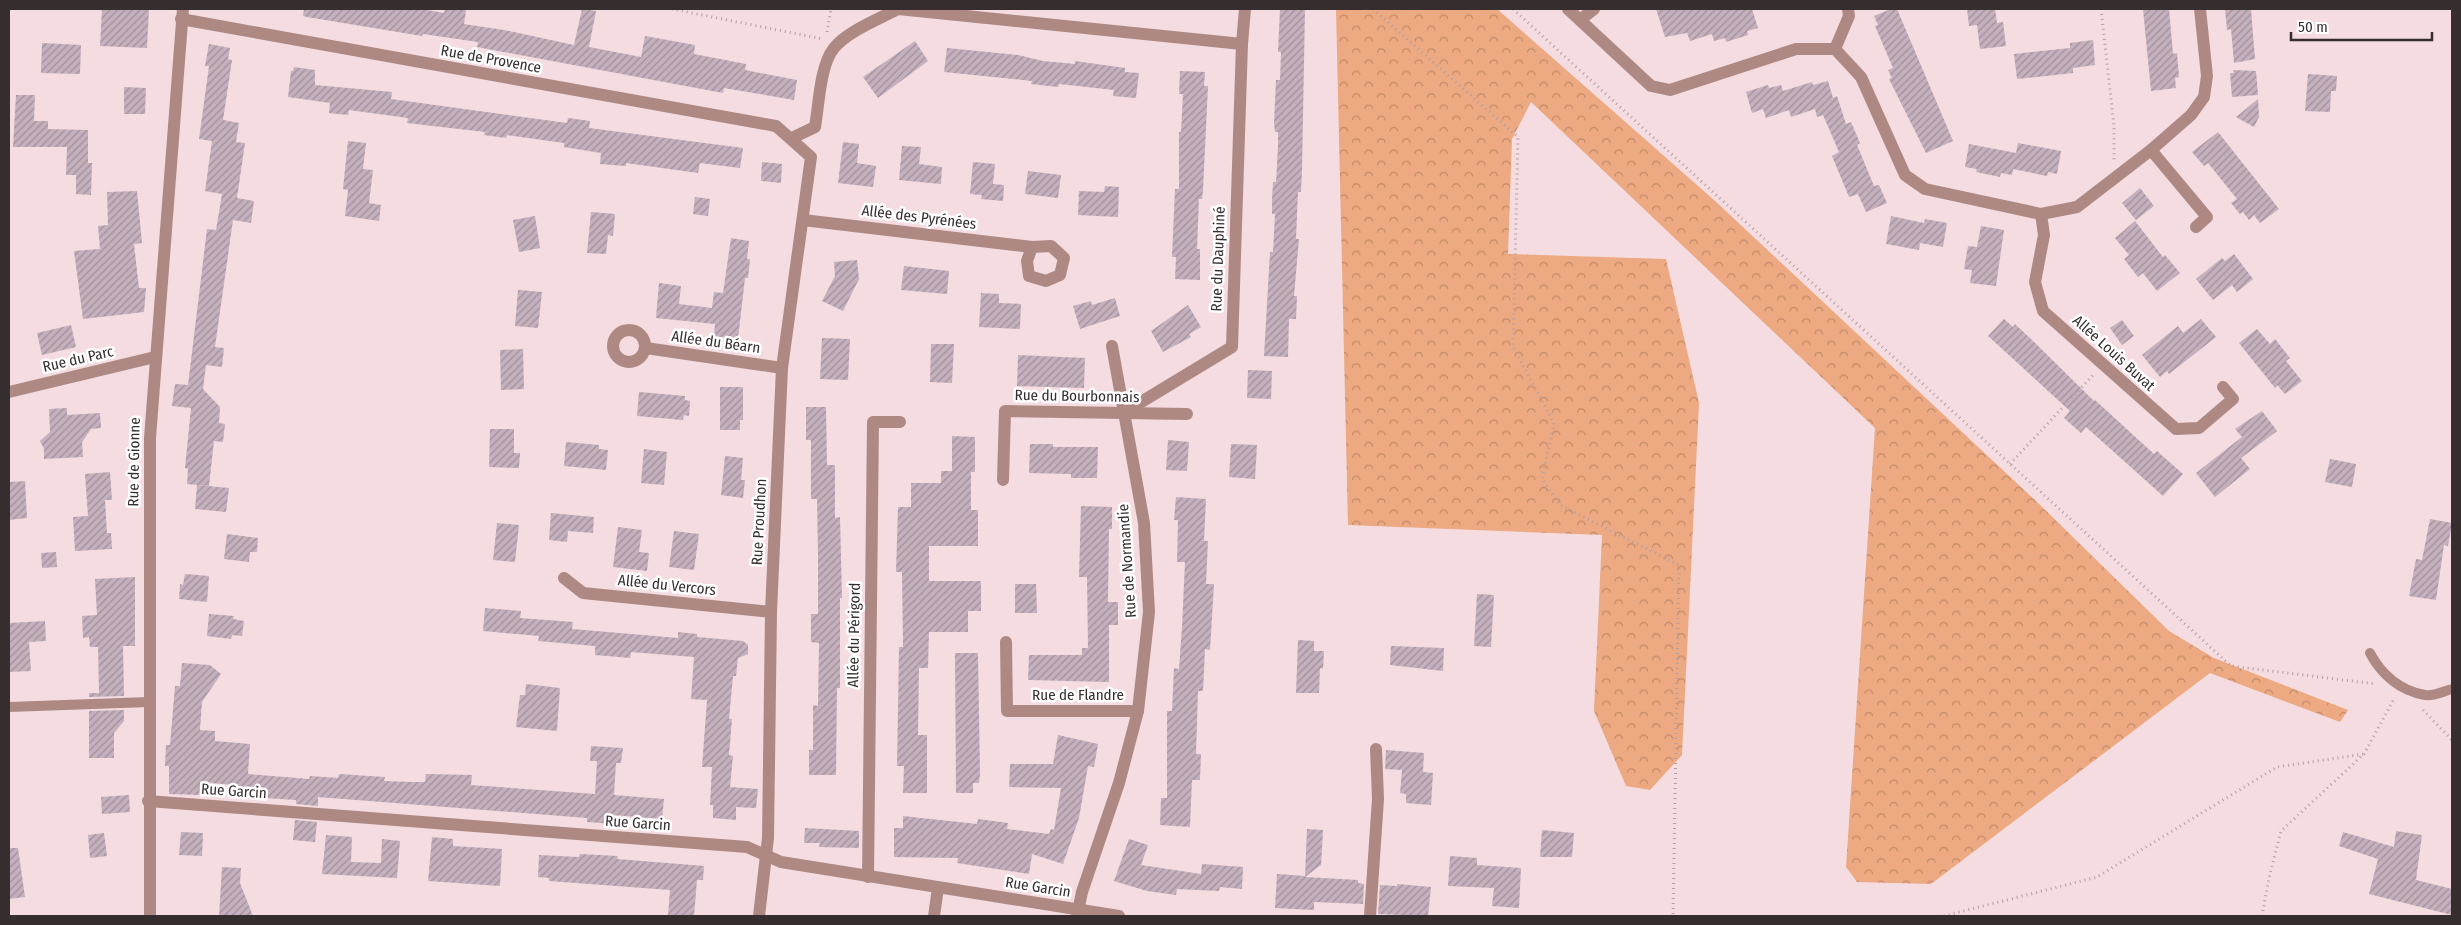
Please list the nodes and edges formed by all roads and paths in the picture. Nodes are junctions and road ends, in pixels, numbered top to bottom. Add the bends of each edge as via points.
1 (672, 9) edge
2 (831, 9) edge
3 (1245, 9) edge
4 (1373, 9) edge
5 (1513, 9) edge
6 (1568, 9) edge
7 (1594, 9) edge
8 (1848, 9) edge
9 (2102, 9) edge
10 (2200, 9) edge
11 (182, 14) edge
12 (1580, 20) junction
13 (1242, 44) junction
14 (1835, 49) junction
15 (792, 138) junction
16 (2151, 150) junction
17 (2114, 179) junction
18 (2041, 214) junction
19 (803, 220) junction
20 (2196, 227) dead end
21 (1032, 247) dead end
22 (1112, 346) dead end
23 (646, 348) dead end
24 (155, 357) junction
25 (2102, 365) junction
26 (782, 368) junction
27 (2223, 387) dead end
28 (9, 392) edge
29 (1123, 413) junction
30 (1187, 414) dead end
31 (900, 422) dead end
32 (2010, 464) junction
33 (1004, 480) dead end
34 (564, 578) dead end
35 (771, 612) junction
36 (1006, 642) dead end
37 (2370, 653) dead end
38 (2401, 688) junction
39 (2452, 689) edge
40 (149, 702) junction
41 (9, 707) edge
42 (2420, 707) dead end
43 (1138, 711) junction
44 (2452, 740) edge
45 (1376, 749) dead end
46 (2364, 754) junction
47 (148, 801) junction
48 (767, 855) junction
49 (868, 877) junction
50 (938, 888) junction
51 (1077, 913) edge
52 (150, 916) edge
53 (759, 916) edge
54 (934, 916) edge
55 (1120, 916) edge
56 (1370, 916) edge
57 (1672, 916) edge
58 (1944, 916) edge
59 (2262, 916) edge

1 - 2 path via 826,40
3 - 13 street, Rue du Dauphiné
4 - 57 path via 1518,137 1512,347 1554,423 1542,479 1560,505 1680,565
5 - 32 path
6 - 12 street
7 - 12 street
8 - 14 street via 1849,16
9 - 17 path via 2114,126
10 - 16 street via 2207,76 2204,97 2191,115
11 - 15 street, Rue de Provence via 776,126
11 - 24 street, Rue de Gionne
12 - 14 street via 1651,86 1670,90 1796,50
13 - 15 street via 898,9 862,27 834,47 826,64 816,127
13 - 29 street, Rue du Dauphiné via 1232,347
14 - 18 street via 1861,76 1905,175 1925,188
15 - 19 street, Rue Proudhon via 812,157
16 - 17 street
16 - 20 street via 2207,217
17 - 18 street via 2077,208
18 - 25 street, Allée Louis Buvat via 2044,235 2035,282 2043,311
19 - 21 street, Allée des Pyrénées
19 - 26 street, Rue Proudhon
22 - 29 street, Rue de Normandie
23 - 26 street, Allée du Béarn
24 - 28 street, Rue du Parc
24 - 40 street, Rue de Gionne via 150,438
25 - 27 street, Allée Louis Buvat via 2176,429 2199,428 2233,400
25 - 32 path
26 - 35 street, Rue Proudhon
29 - 30 street, Rue du Bourbonnais
29 - 33 street, Rue du Bourbonnais via 1005,411
29 - 43 street, Rue de Normandie via 1144,524 1149,612
31 - 49 street, Allée du Périgord via 873,422
32 - 38 path via 2231,666
34 - 35 street, Allée du Vercors via 583,592
35 - 48 street, Rue Proudhon
36 - 43 street, Rue de Flandre via 1007,711 1017,717
37 - 38 lane via 2378,669
38 - 39 lane via 2427,696
38 - 46 path
40 - 41 lane
40 - 47 street, Rue de Gionne
42 - 44 path
43 - 51 street, Rue de Normandie via 1119,783
45 - 56 street via 1378,799
46 - 58 path via 2277,767 2097,877
46 - 59 path via 2281,831
47 - 48 street, Rue Garcin via 747,847
47 - 52 street, Rue de Gionne
48 - 49 street, Rue Garcin via 781,862
48 - 53 street, Rue Proudhon
49 - 50 street, Rue Garcin
50 - 51 street, Rue Garcin
50 - 54 street
51 - 55 street, Rue Garcin

